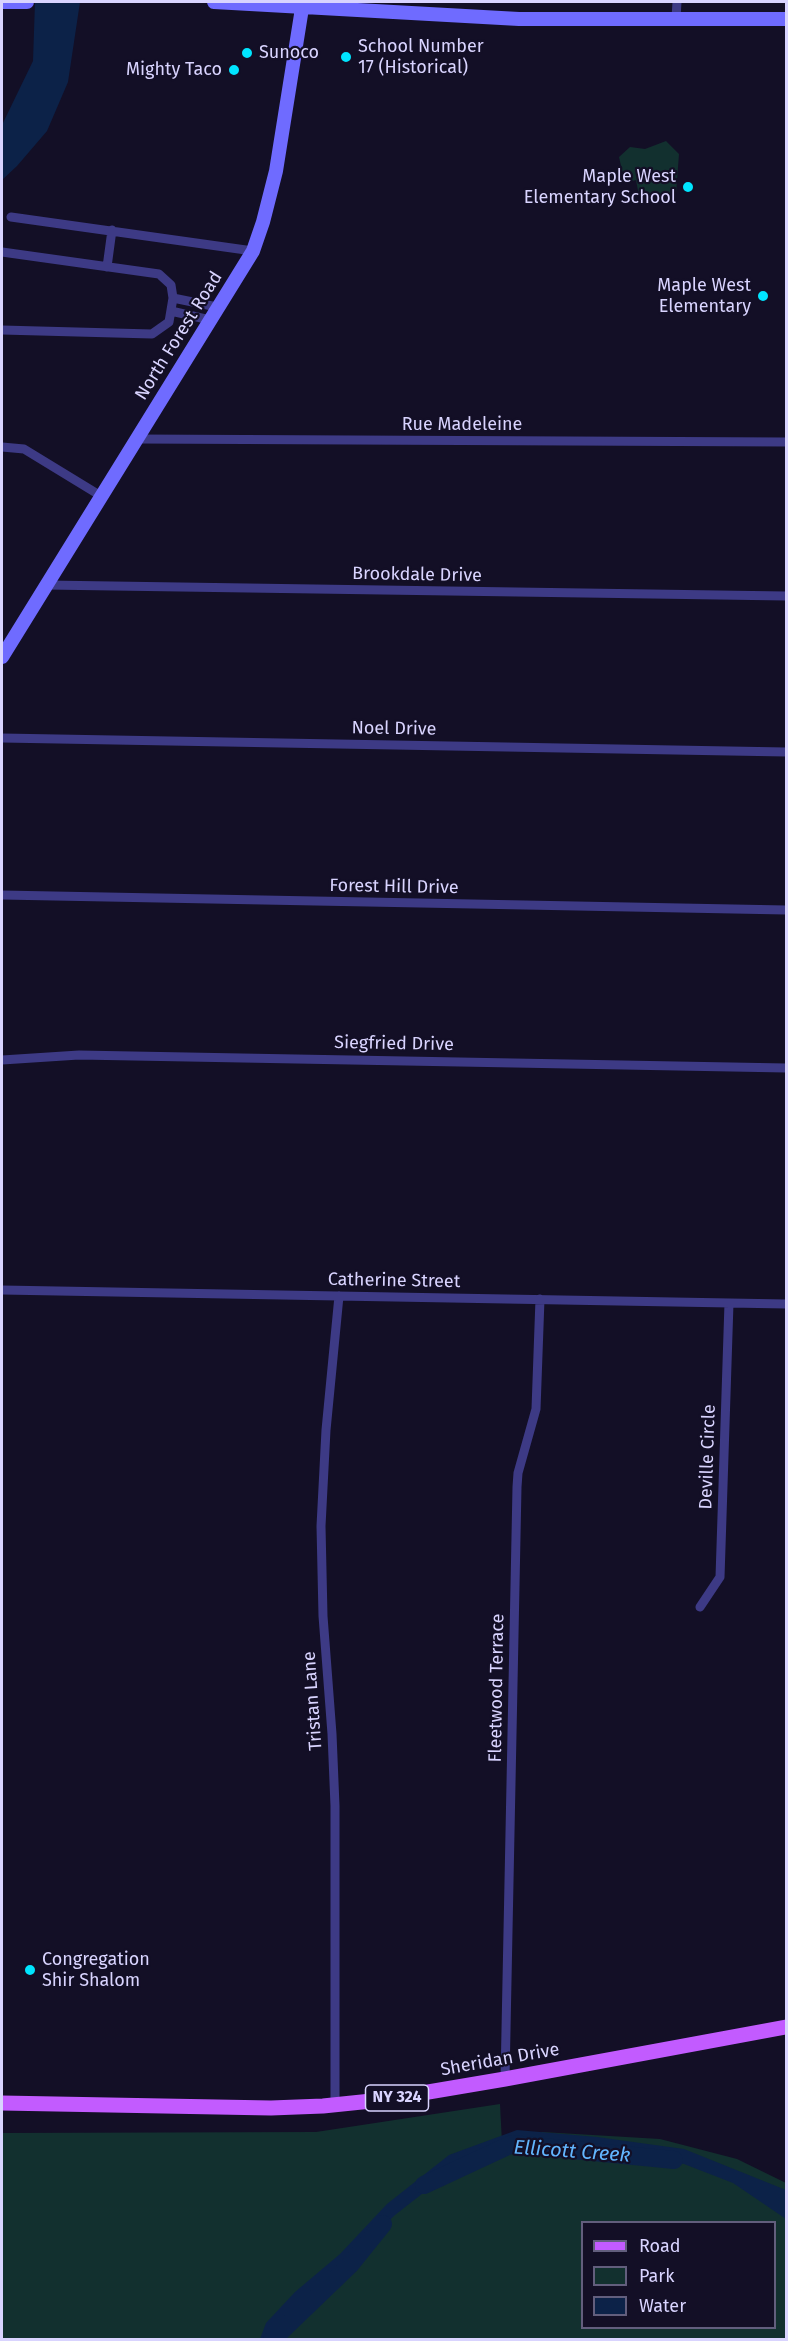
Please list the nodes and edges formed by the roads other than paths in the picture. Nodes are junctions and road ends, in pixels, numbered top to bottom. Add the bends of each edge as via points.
1 (2, 2) edge
2 (25, 2) edge
3 (214, 2) edge
4 (676, 2) edge
5 (302, 4) edge
6 (676, 18) junction
7 (786, 20) edge
8 (11, 217) dead end
9 (112, 230) junction
10 (253, 251) junction
11 (2, 252) edge
12 (107, 267) junction
13 (173, 298) junction
14 (217, 307) junction
15 (171, 311) junction
16 (210, 320) junction
17 (2, 330) edge
18 (136, 439) junction
19 (786, 442) edge
20 (2, 447) edge
21 (101, 496) junction
22 (46, 585) junction
23 (786, 596) edge
24 (2, 657) edge
25 (2, 738) edge
26 (786, 752) edge
27 (2, 895) edge
28 (786, 910) edge
29 (2, 1059) edge
30 (786, 1068) edge
31 (2, 1290) edge
32 (339, 1296) junction
33 (540, 1299) junction
34 (729, 1303) junction
35 (786, 1304) edge
36 (700, 1607) dead end
37 (786, 2027) edge
38 (505, 2079) junction
39 (3, 2100) edge
40 (334, 2105) junction

1 - 2 street
3 - 5 street
4 - 6 street
5 - 6 street via 519,19
5 - 10 street, North Forest Road via 276,171
6 - 7 street
8 - 9 street
9 - 10 street
9 - 12 street
10 - 14 street, North Forest Road
11 - 12 street
12 - 13 street via 159,274 171,285
13 - 14 street
13 - 15 street
14 - 16 street, North Forest Road
15 - 16 street
15 - 17 street via 169,322 152,334
16 - 18 street, North Forest Road
18 - 19 street, Rue Madeleine
18 - 21 street, North Forest Road
20 - 21 street via 24,449
21 - 22 street, North Forest Road
22 - 23 street, Brookdale Drive
22 - 24 street, North Forest Road
25 - 26 street, Noel Drive
27 - 28 street, Forest Hill Drive
29 - 30 street, Siegfried Drive via 79,1055
31 - 32 street, Catherine Street
32 - 33 street, Catherine Street
32 - 40 street, Tristan Lane via 321,1526 334,1806
33 - 34 street, Catherine Street
33 - 38 street, Fleetwood Terrace via 536,1409 517,1487
34 - 35 street, Catherine Street
34 - 36 street, Deville Circle via 720,1577
37 - 38 main road, Sheridan Drive / NY 324
38 - 40 main road, Sheridan Drive / NY 324
39 - 40 main road, Sheridan Drive / NY 324 via 271,2108

